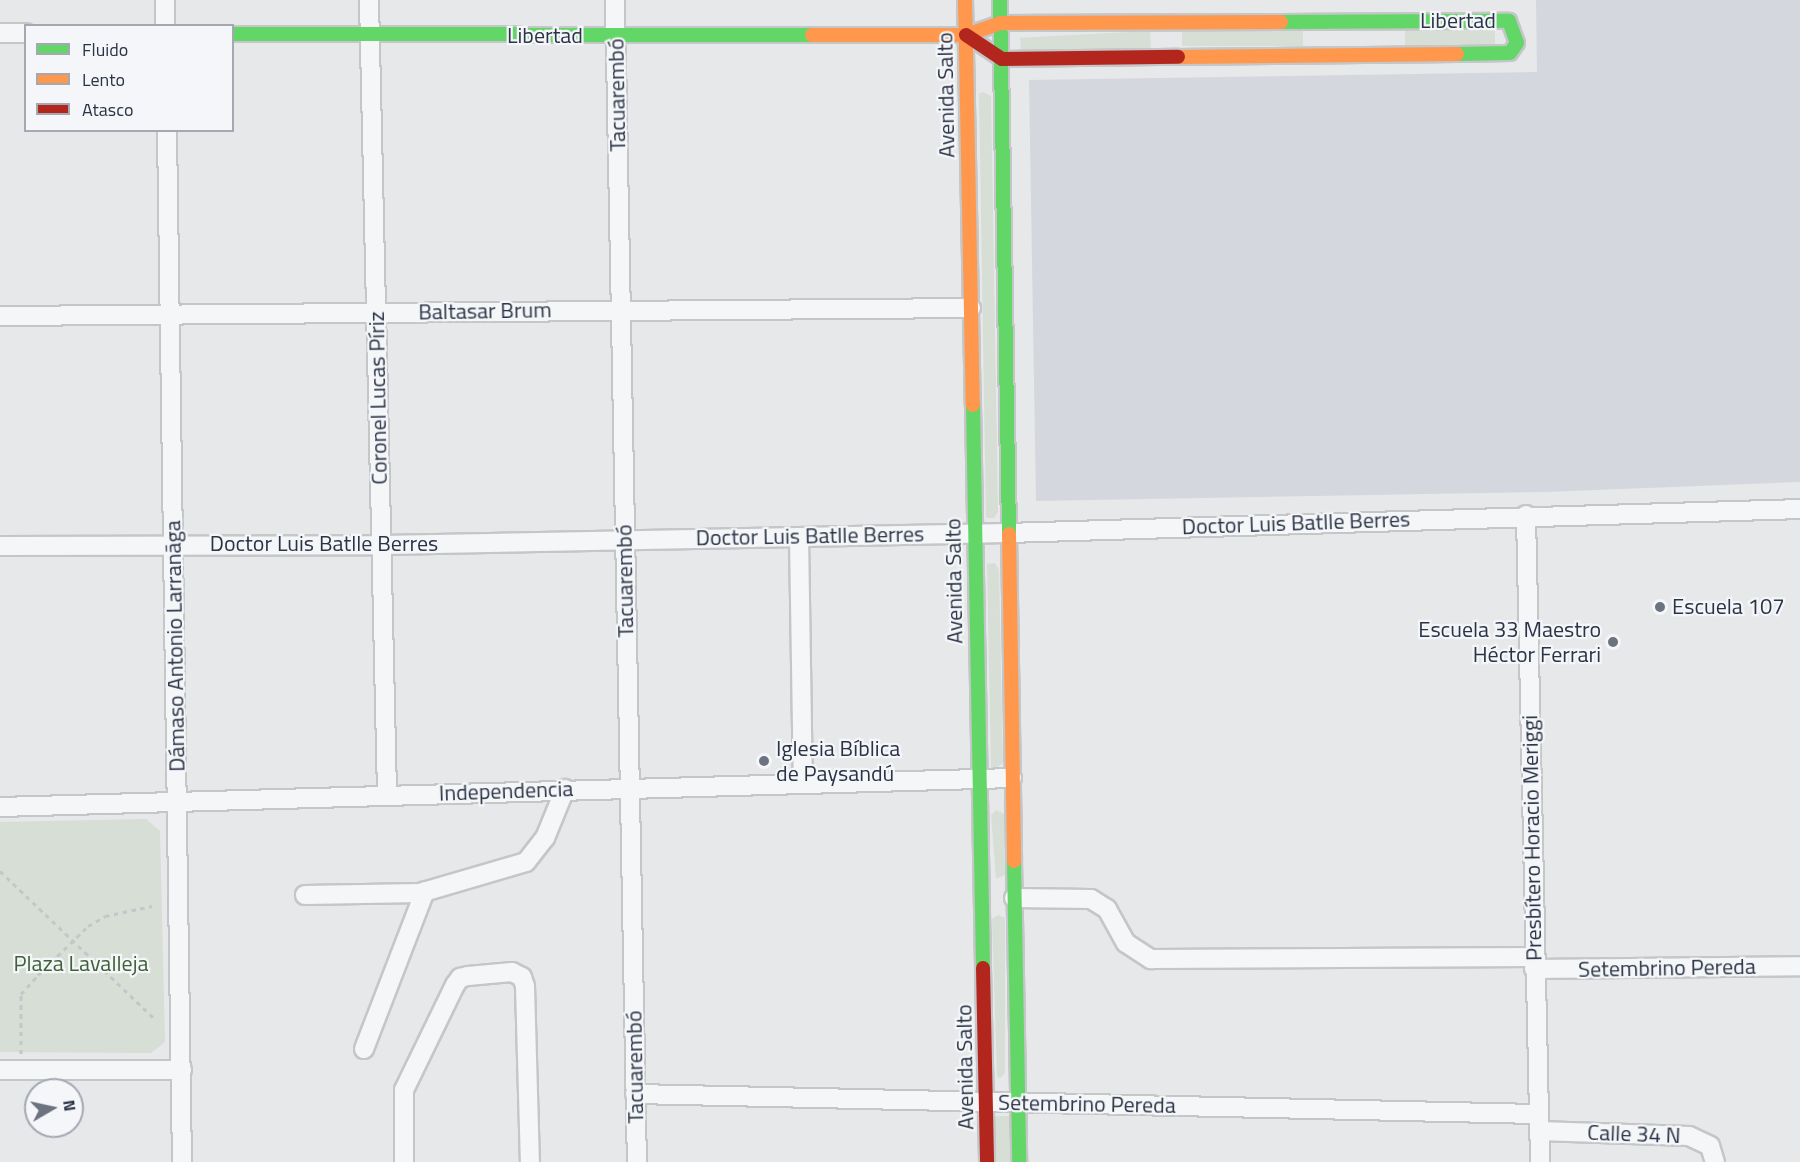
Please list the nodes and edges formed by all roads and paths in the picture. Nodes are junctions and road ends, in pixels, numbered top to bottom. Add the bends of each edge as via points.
1 (165, 0) edge
2 (369, 0) edge
3 (615, 0) edge
4 (965, 0) edge
5 (1000, 0) edge
6 (1001, 23) junction
7 (165, 24) edge
8 (0, 33) edge
9 (24, 33) edge
10 (234, 34) edge
11 (370, 35) junction
12 (966, 35) junction
13 (616, 36) junction
14 (1002, 59) junction
15 (167, 132) edge
16 (971, 308) junction
17 (621, 309) junction
18 (170, 312) junction
19 (376, 312) junction
20 (0, 316) edge
21 (1800, 509) edge
22 (1526, 515) junction
23 (974, 533) junction
24 (1007, 533) junction
25 (799, 537) junction
26 (625, 539) junction
27 (172, 544) junction
28 (382, 545) junction
29 (0, 546) edge
30 (1012, 778) junction
31 (979, 779) junction
32 (803, 783) junction
33 (627, 786) junction
34 (565, 789) junction
35 (387, 796) junction
36 (178, 803) junction
37 (0, 807) edge
38 (0, 871) edge
39 (425, 891) junction
40 (982, 891) junction
41 (1014, 894) junction
42 (305, 895) dead end
43 (152, 906) dead end
44 (71, 940) junction
45 (1534, 963) junction
46 (1800, 966) edge
47 (154, 1019) dead end
48 (363, 1049) dead end
49 (21, 1054) dead end
50 (0, 1070) edge
51 (182, 1070) junction
52 (635, 1094) junction
53 (987, 1101) junction
54 (1018, 1102) junction
55 (1539, 1123) junction
56 (182, 1162) edge
57 (404, 1162) edge
58 (530, 1162) edge
59 (637, 1162) edge
60 (987, 1162) edge
61 (1019, 1162) edge
62 (1540, 1162) edge
63 (1715, 1162) edge

1 - 7 street
2 - 11 street, Coronel Lucas Píriz
3 - 13 street, Tacuarembó
4 - 12 street, Avenida Salto
5 - 6 street
6 - 12 street, Libertad
6 - 14 street
6 - 14 street, Libertad via 1509,21 1517,43 1510,53
8 - 9 street
10 - 11 street, Libertad
11 - 13 street, Libertad
11 - 19 street, Coronel Lucas Píriz
12 - 13 street, Libertad
12 - 14 street
12 - 16 street, Avenida Salto
13 - 17 street, Tacuarembó
14 - 24 street
15 - 18 street, Dámaso Antonio Larranãga
16 - 17 street, Baltasar Brum
16 - 23 street, Avenida Salto
17 - 19 street, Baltasar Brum
17 - 26 street, Tacuarembó
18 - 19 street, Baltasar Brum
18 - 20 street, Baltasar Brum
18 - 27 street, Dámaso Antonio Larranãga
19 - 28 street, Coronel Lucas Píriz
21 - 22 street, Doctor Luis Batlle Berres
22 - 24 street, Doctor Luis Batlle Berres
22 - 45 street, Presbítero Horacio Meriggi
23 - 24 street, Doctor Luis Batlle Berres
23 - 25 street, Doctor Luis Batlle Berres
23 - 31 street, Avenida Salto
24 - 30 street
25 - 26 street, Doctor Luis Batlle Berres
25 - 32 street
26 - 28 street, Doctor Luis Batlle Berres
26 - 33 street, Tacuarembó
27 - 28 street, Doctor Luis Batlle Berres
27 - 29 street, Doctor Luis Batlle Berres
27 - 36 street, Dámaso Antonio Larranãga
28 - 35 street, Coronel Lucas Píriz
30 - 31 street, Independencia
30 - 41 street
31 - 32 street, Independencia
31 - 40 street, Avenida Salto
32 - 33 street, Independencia
33 - 34 street, Independencia
33 - 52 street, Tacuarembó
34 - 35 street, Independencia
34 - 39 street via 545,838 526,862
35 - 36 street, Independencia
36 - 37 street, Independencia
36 - 51 street, Dámaso Antonio Larranãga
38 - 44 path
39 - 42 street
39 - 48 street
40 - 41 street, Setembrino Pereda
40 - 53 street, Avenida Salto
41 - 45 street, Setembrino Pereda via 1091,899 1107,909 1126,942 1151,959
41 - 54 street
43 - 44 path via 105,916
44 - 47 path
44 - 49 path via 21,994
45 - 46 street, Setembrino Pereda
45 - 55 street, Presbítero Horacio Meriggi
50 - 51 street
51 - 56 street, Dámaso Antonio Larranãga
52 - 53 street, Setembrino Pereda
52 - 59 street, Tacuarembó
53 - 54 street, Setembrino Pereda
53 - 60 street, Avenida Salto
54 - 55 street, Setembrino Pereda
54 - 61 street
55 - 62 street, Presbítero Horacio Meriggi
55 - 63 street, Calle 34 N via 1689,1136 1710,1146
57 - 58 street via 404,1090 455,986 460,978 468,976 512,972 522,977 525,986

